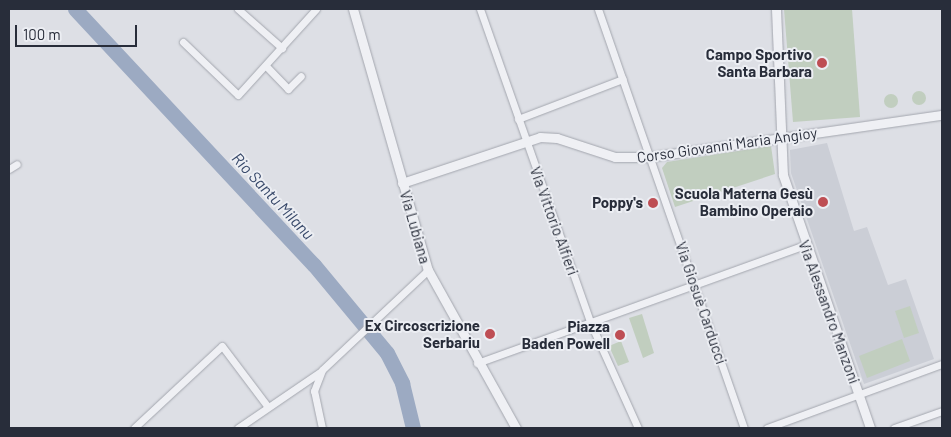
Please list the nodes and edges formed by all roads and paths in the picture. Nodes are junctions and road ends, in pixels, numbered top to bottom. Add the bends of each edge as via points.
1 (238, 9) edge
2 (316, 9) edge
3 (353, 9) edge
4 (480, 9) edge
5 (598, 9) edge
6 (776, 9) edge
7 (183, 42) dead end
8 (282, 48) junction
9 (266, 66) junction
10 (301, 76) dead end
11 (622, 79) junction
12 (942, 115) edge
13 (518, 119) junction
14 (780, 137) junction
15 (525, 141) junction
16 (649, 157) junction
17 (17, 164) dead end
18 (9, 169) edge
19 (402, 183) junction
20 (805, 245) junction
21 (428, 270) junction
22 (694, 287) junction
23 (590, 324) junction
24 (477, 363) junction
25 (942, 364) edge
26 (322, 370) junction
27 (859, 395) junction
28 (268, 407) junction
29 (942, 411) edge
30 (134, 428) edge
31 (238, 428) edge
32 (322, 428) edge
33 (516, 428) edge
34 (638, 428) edge
35 (744, 428) edge
36 (767, 428) edge
37 (870, 428) edge
38 (894, 428) edge

1 - 8 street
2 - 8 street
3 - 19 street, Via Lubiana
4 - 13 street, Via Vittorio Alfieri
5 - 11 street, Via Giosuè Carducci
6 - 14 street, Via Alessandro Manzoni
7 - 9 street via 238,94
8 - 9 street
9 - 10 street via 288,89
11 - 13 street
11 - 16 street, Via Giosuè Carducci
12 - 14 street, Corso Giovanni Maria Angioy
13 - 15 street, Via Vittorio Alfieri
14 - 16 street, Corso Giovanni Maria Angioy
14 - 20 street, Via Alessandro Manzoni via 783,175
15 - 16 street, Corso Giovanni Maria Angioy via 557,138 615,157
15 - 19 street, Corso Giovanni Maria Angioy
15 - 23 street, Via Vittorio Alfieri
16 - 22 street, Via Giosuè Carducci
17 - 18 street
19 - 21 street, Via Lubiana
20 - 22 street
20 - 27 street, Via Alessandro Manzoni
21 - 24 street, Via Lubiana
21 - 26 street
22 - 23 street
22 - 35 street, Via Giosuè Carducci
23 - 24 street
23 - 34 street, Via Vittorio Alfieri
24 - 33 street, Via Lubiana
25 - 27 street
26 - 28 street
26 - 32 street via 314,390
27 - 36 street
27 - 37 street, Via Alessandro Manzoni
28 - 30 street via 222,346
28 - 31 street
29 - 38 street

